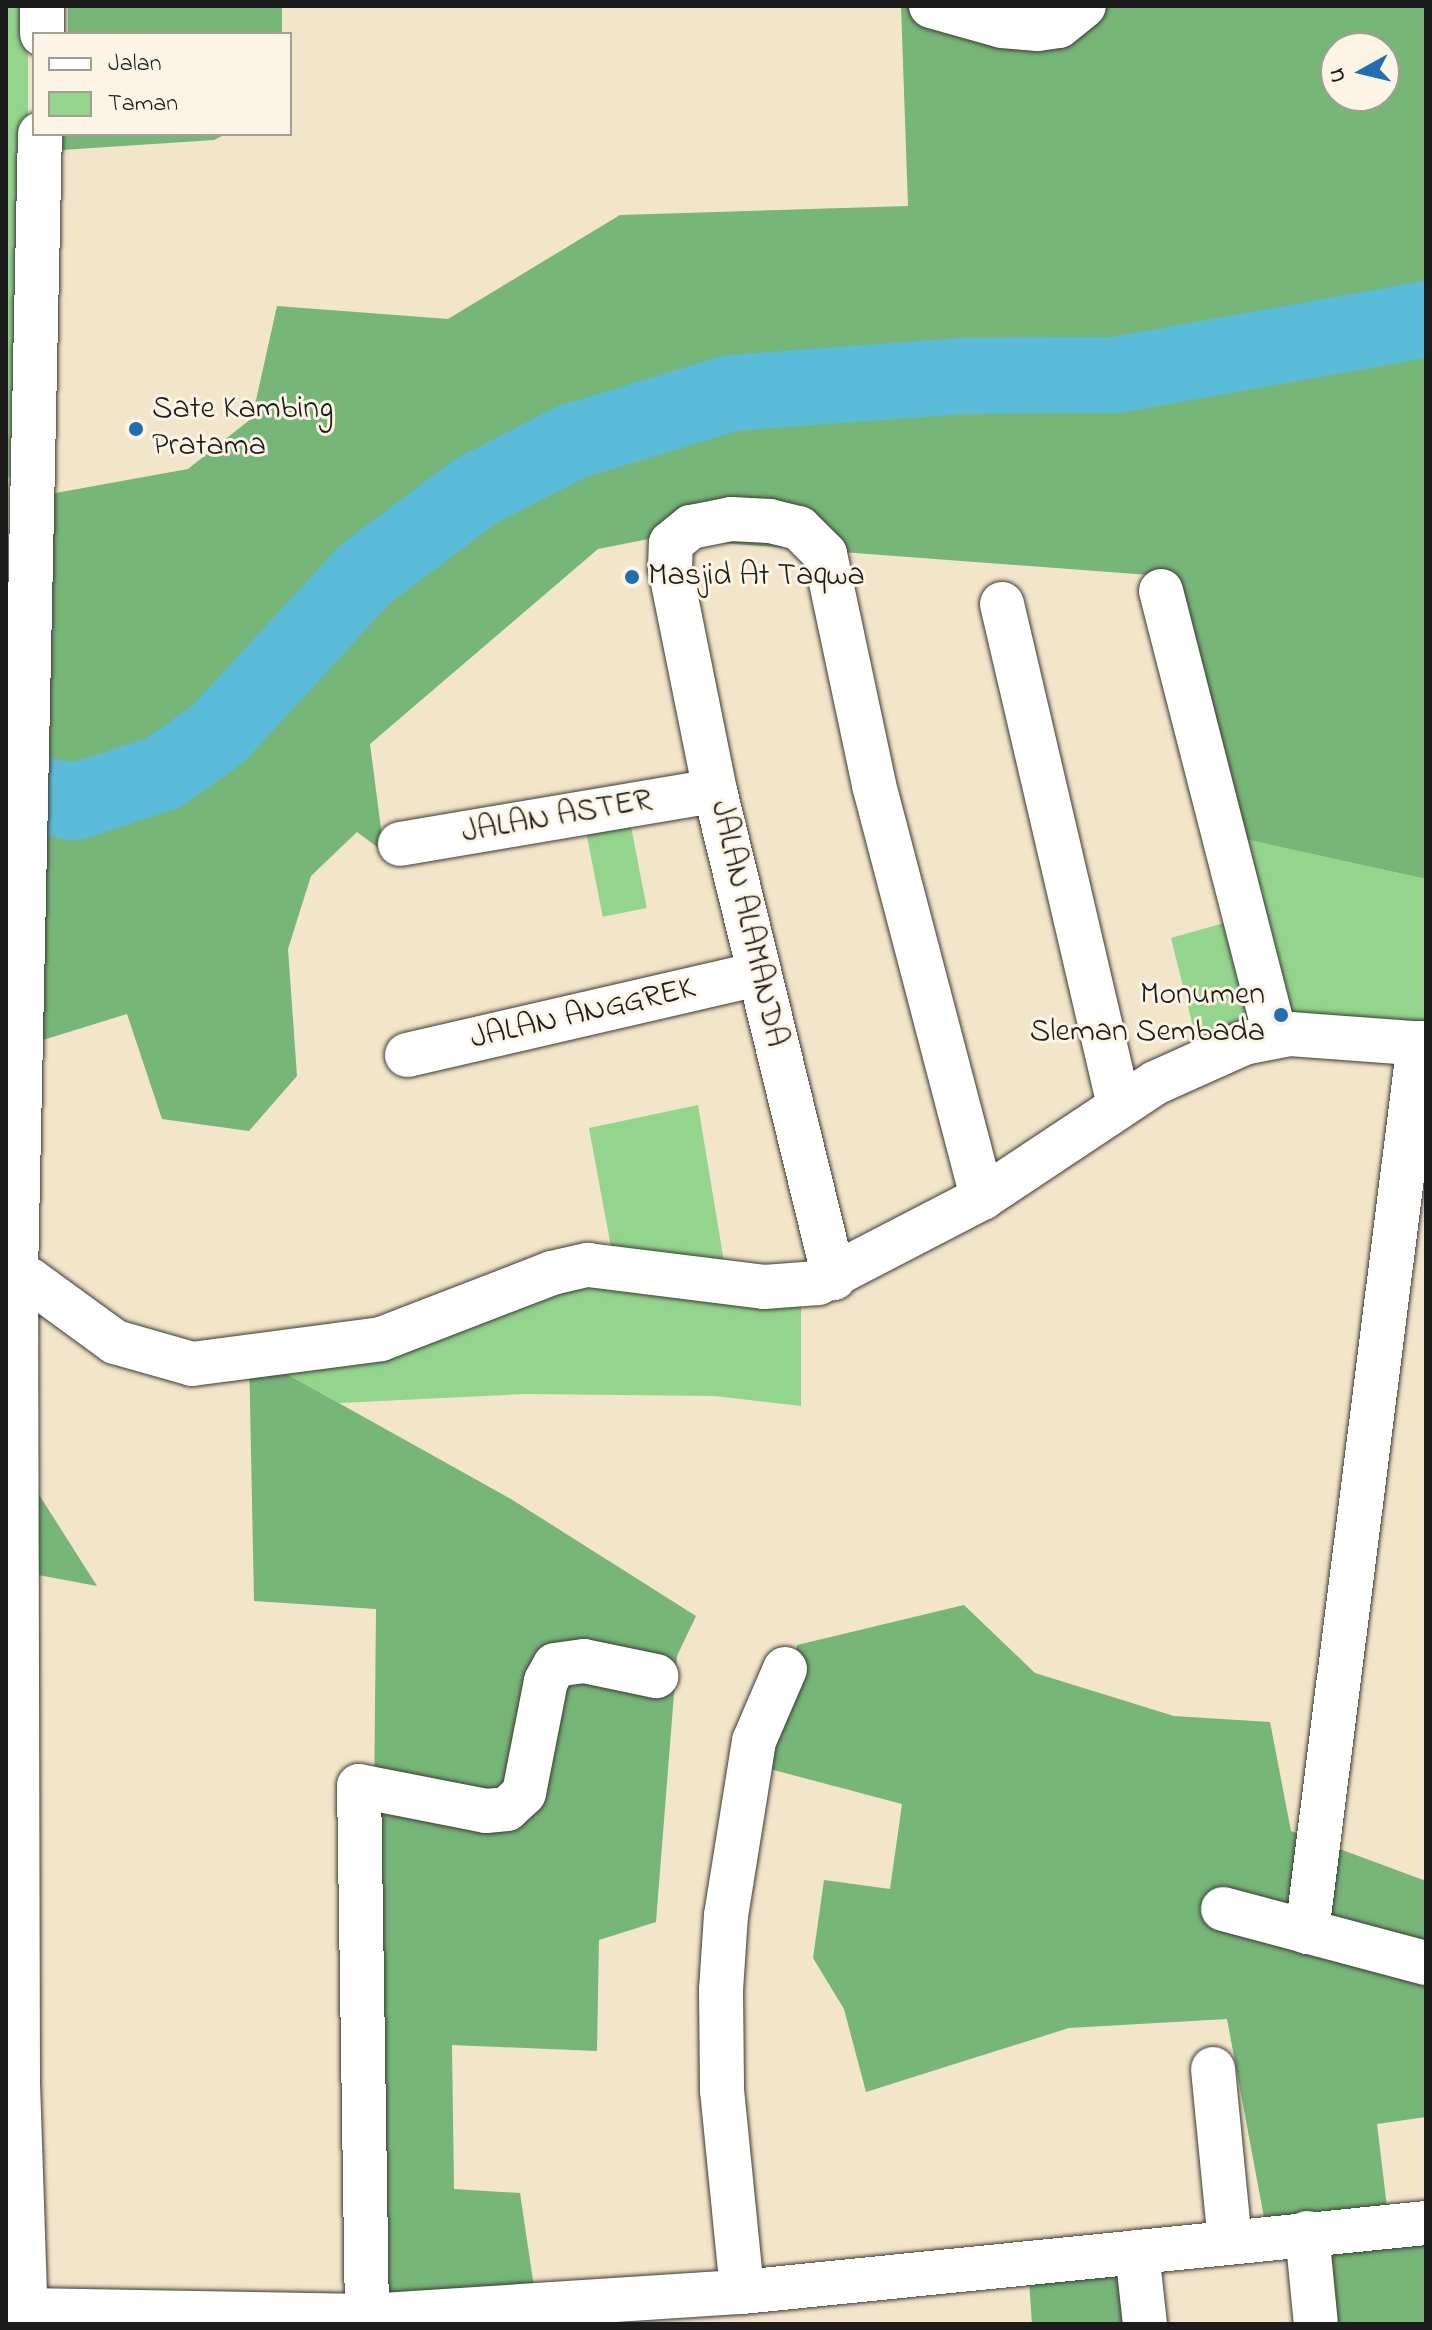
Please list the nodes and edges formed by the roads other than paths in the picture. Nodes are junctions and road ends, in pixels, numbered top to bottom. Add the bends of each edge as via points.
1 (42, 6) edge
2 (931, 6) edge
3 (1084, 6) edge
4 (42, 32) edge
5 (40, 136) edge
6 (1161, 591) dead end
7 (1002, 604) dead end
8 (715, 791) junction
9 (400, 844) dead end
10 (759, 974) junction
11 (1275, 1034) junction
12 (1422, 1044) edge
13 (407, 1055) dead end
14 (1119, 1105) junction
15 (982, 1198) junction
16 (16, 1275) junction
17 (834, 1278) junction
18 (785, 1669) dead end
19 (656, 1676) dead end
20 (1223, 1909) dead end
21 (1307, 1932) junction
22 (1426, 1963) edge
23 (1213, 2069) dead end
24 (12, 2082) edge
25 (1426, 2223) edge
26 (1307, 2233) junction
27 (1230, 2241) junction
28 (1137, 2252) junction
29 (742, 2292) junction
30 (367, 2316) junction
31 (26, 2317) edge
32 (1145, 2324) edge
33 (1316, 2324) edge

1 - 4 street
2 - 3 street via 1002,26 1038,29 1059,26
5 - 16 street
6 - 11 street
7 - 14 street
8 - 9 street, JALAN ASTER
8 - 10 street, JALAN ALAMANDA
8 - 15 street, JALAN ALAMANDA via 670,568 676,535 731,519 799,528 825,554 874,785
10 - 13 street, JALAN ANGGREK
10 - 17 street, JALAN ALAMANDA
11 - 12 street
11 - 14 street via 1198,1062
12 - 21 street
14 - 15 street
15 - 17 street
16 - 17 street via 115,1342 192,1364 381,1339 544,1276 588,1265 764,1287
16 - 24 street
18 - 29 street via 754,1741 728,1900 721,1990 722,2090
19 - 30 street via 584,1661 555,1665 546,1681 524,1793 507,1809 486,1811 359,1786
20 - 21 street
21 - 22 street
23 - 27 street
24 - 31 street
25 - 26 street
26 - 27 street
26 - 33 street
27 - 28 street
28 - 29 street
28 - 32 street
29 - 30 street
30 - 31 street

